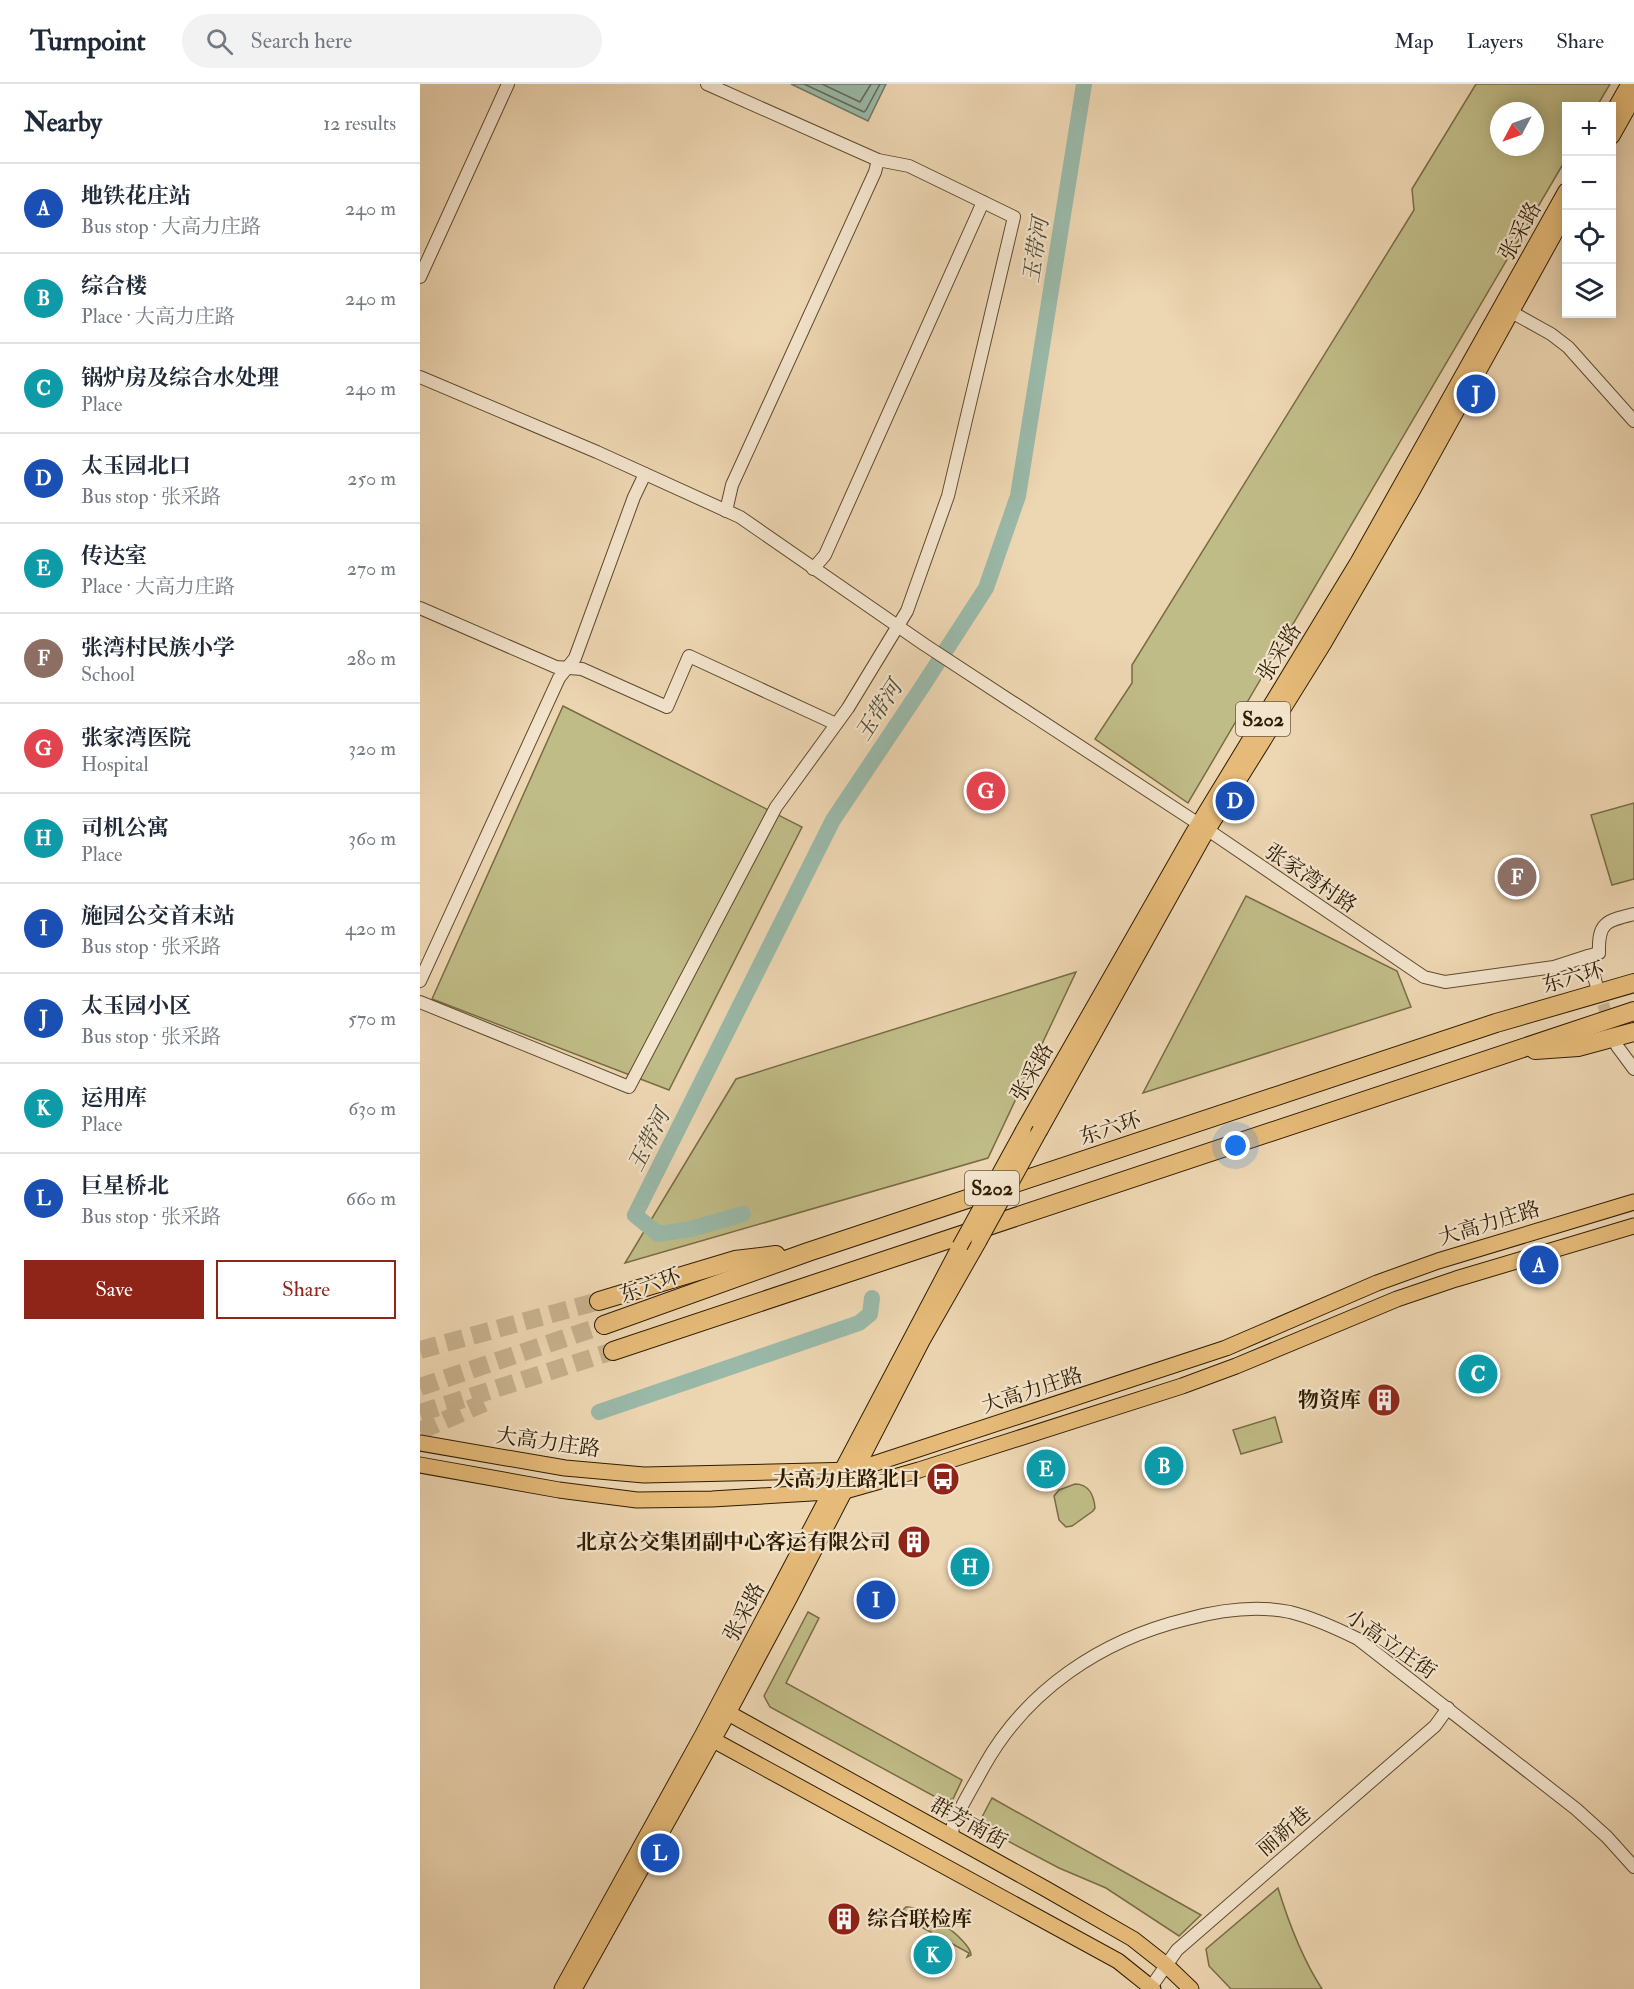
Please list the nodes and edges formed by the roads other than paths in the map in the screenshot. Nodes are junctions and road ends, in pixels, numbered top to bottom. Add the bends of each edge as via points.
1 (508, 84) edge
2 (707, 84) edge
3 (1629, 84) edge
4 (1634, 98) edge
5 (1616, 106) edge
6 (1616, 128) edge
7 (878, 160) junction
8 (1562, 199) edge
9 (983, 202) junction
10 (1562, 220) edge
11 (420, 277) edge
12 (1507, 309) junction
13 (420, 377) edge
14 (1634, 422) edge
15 (645, 474) junction
16 (726, 511) junction
17 (813, 569) junction
18 (420, 608) edge
19 (899, 627) junction
20 (568, 668) junction
21 (836, 724) junction
22 (1203, 827) junction
23 (1634, 914) edge
24 (1588, 956) junction
25 (420, 981) edge
26 (1630, 984) edge
27 (1597, 987) tunnel mouth
28 (420, 1002) edge
29 (1634, 1011) edge
30 (1634, 1032) edge
31 (1617, 1046) tunnel mouth
32 (1504, 1053) junction
33 (1634, 1069) edge
34 (1634, 1202) edge
35 (1634, 1226) edge
36 (808, 1252) junction
37 (599, 1301) tunnel mouth
38 (604, 1325) tunnel mouth
39 (613, 1351) tunnel mouth
40 (420, 1443) edge
41 (910, 1451) junction
42 (420, 1466) edge
43 (919, 1470) junction
44 (848, 1471) junction
45 (837, 1492) junction
46 (1448, 1708) junction
47 (723, 1710) junction
48 (708, 1737) junction
49 (952, 1837) junction
50 (1634, 1868) edge
51 (1166, 1965) junction
52 (1152, 1988) edge
53 (562, 1989) edge
54 (574, 1989) edge
55 (1191, 1989) edge

1 - 11 street
2 - 7 street
3 - 5 main road
4 - 6 main road
7 - 9 street via 909,166
7 - 16 street via 732,486
8 - 12 main road, 张采路 / S202
9 - 17 street via 825,555
9 - 19 street via 1014,217 948,496
10 - 12 main road, 张采路 / S202
12 - 14 street via 1568,347
12 - 22 main road, 张采路 / S202 via 1368,568
13 - 15 street, 张家湾村路
15 - 16 street, 张家湾村路
15 - 20 street
16 - 17 street, 张家湾村路
17 - 19 street, 张家湾村路
18 - 20 street via 556,667
19 - 21 street
19 - 22 street, 张家湾村路
20 - 21 street via 582,669 667,707 689,656
20 - 25 street via 559,678
21 - 28 street via 776,807 629,1087
22 - 24 street, 张家湾村路 via 1424,976 1445,982 1554,967
22 - 44 main road, 张采路 / S202, bridge via 1040,1130
22 - 44 main road, 张采路 / S202, bridge via 1023,1131 960,1246
23 - 24 street via 1605,924 1599,936 1599,953
24 - 27 street
26 - 36 highway, 东六环 via 1496,1023
29 - 32 highway
30 - 32 highway via 1578,1047
31 - 33 street
32 - 39 highway
34 - 41 main road, 大高力庄路 via 1438,1261 1226,1348
35 - 43 main road, 大高力庄路 via 1397,1299 1182,1386
36 - 37 highway via 735,1260
36 - 38 highway, 东六环
40 - 44 main road, 大高力庄路 via 565,1468 644,1475
41 - 43 main road via 908,1466
41 - 44 main road, 大高力庄路
42 - 45 main road, 大高力庄路 via 559,1491 637,1500
43 - 45 main road, 大高力庄路
44 - 45 main road, 张采路 / S202
45 - 47 main road, 张采路 / S202
46 - 49 street, 小高立庄街 via 1358,1639 1329,1624 1290,1612 1257,1609 1182,1620 1106,1648 1075,1666 1041,1694 993,1750 954,1819
46 - 50 street, 小高立庄街 via 1576,1809
46 - 51 street, 丽新巷 via 1435,1726 1182,1945
47 - 48 main road, 张采路 / S202
47 - 49 main road, 群芳南街
48 - 52 main road via 1118,1961
48 - 53 main road, 张采路 / S202
48 - 54 main road, 张采路 / S202
49 - 51 main road, 群芳南街 via 1133,1939
51 - 52 street, 丽新巷
51 - 55 main road, 群芳南街

